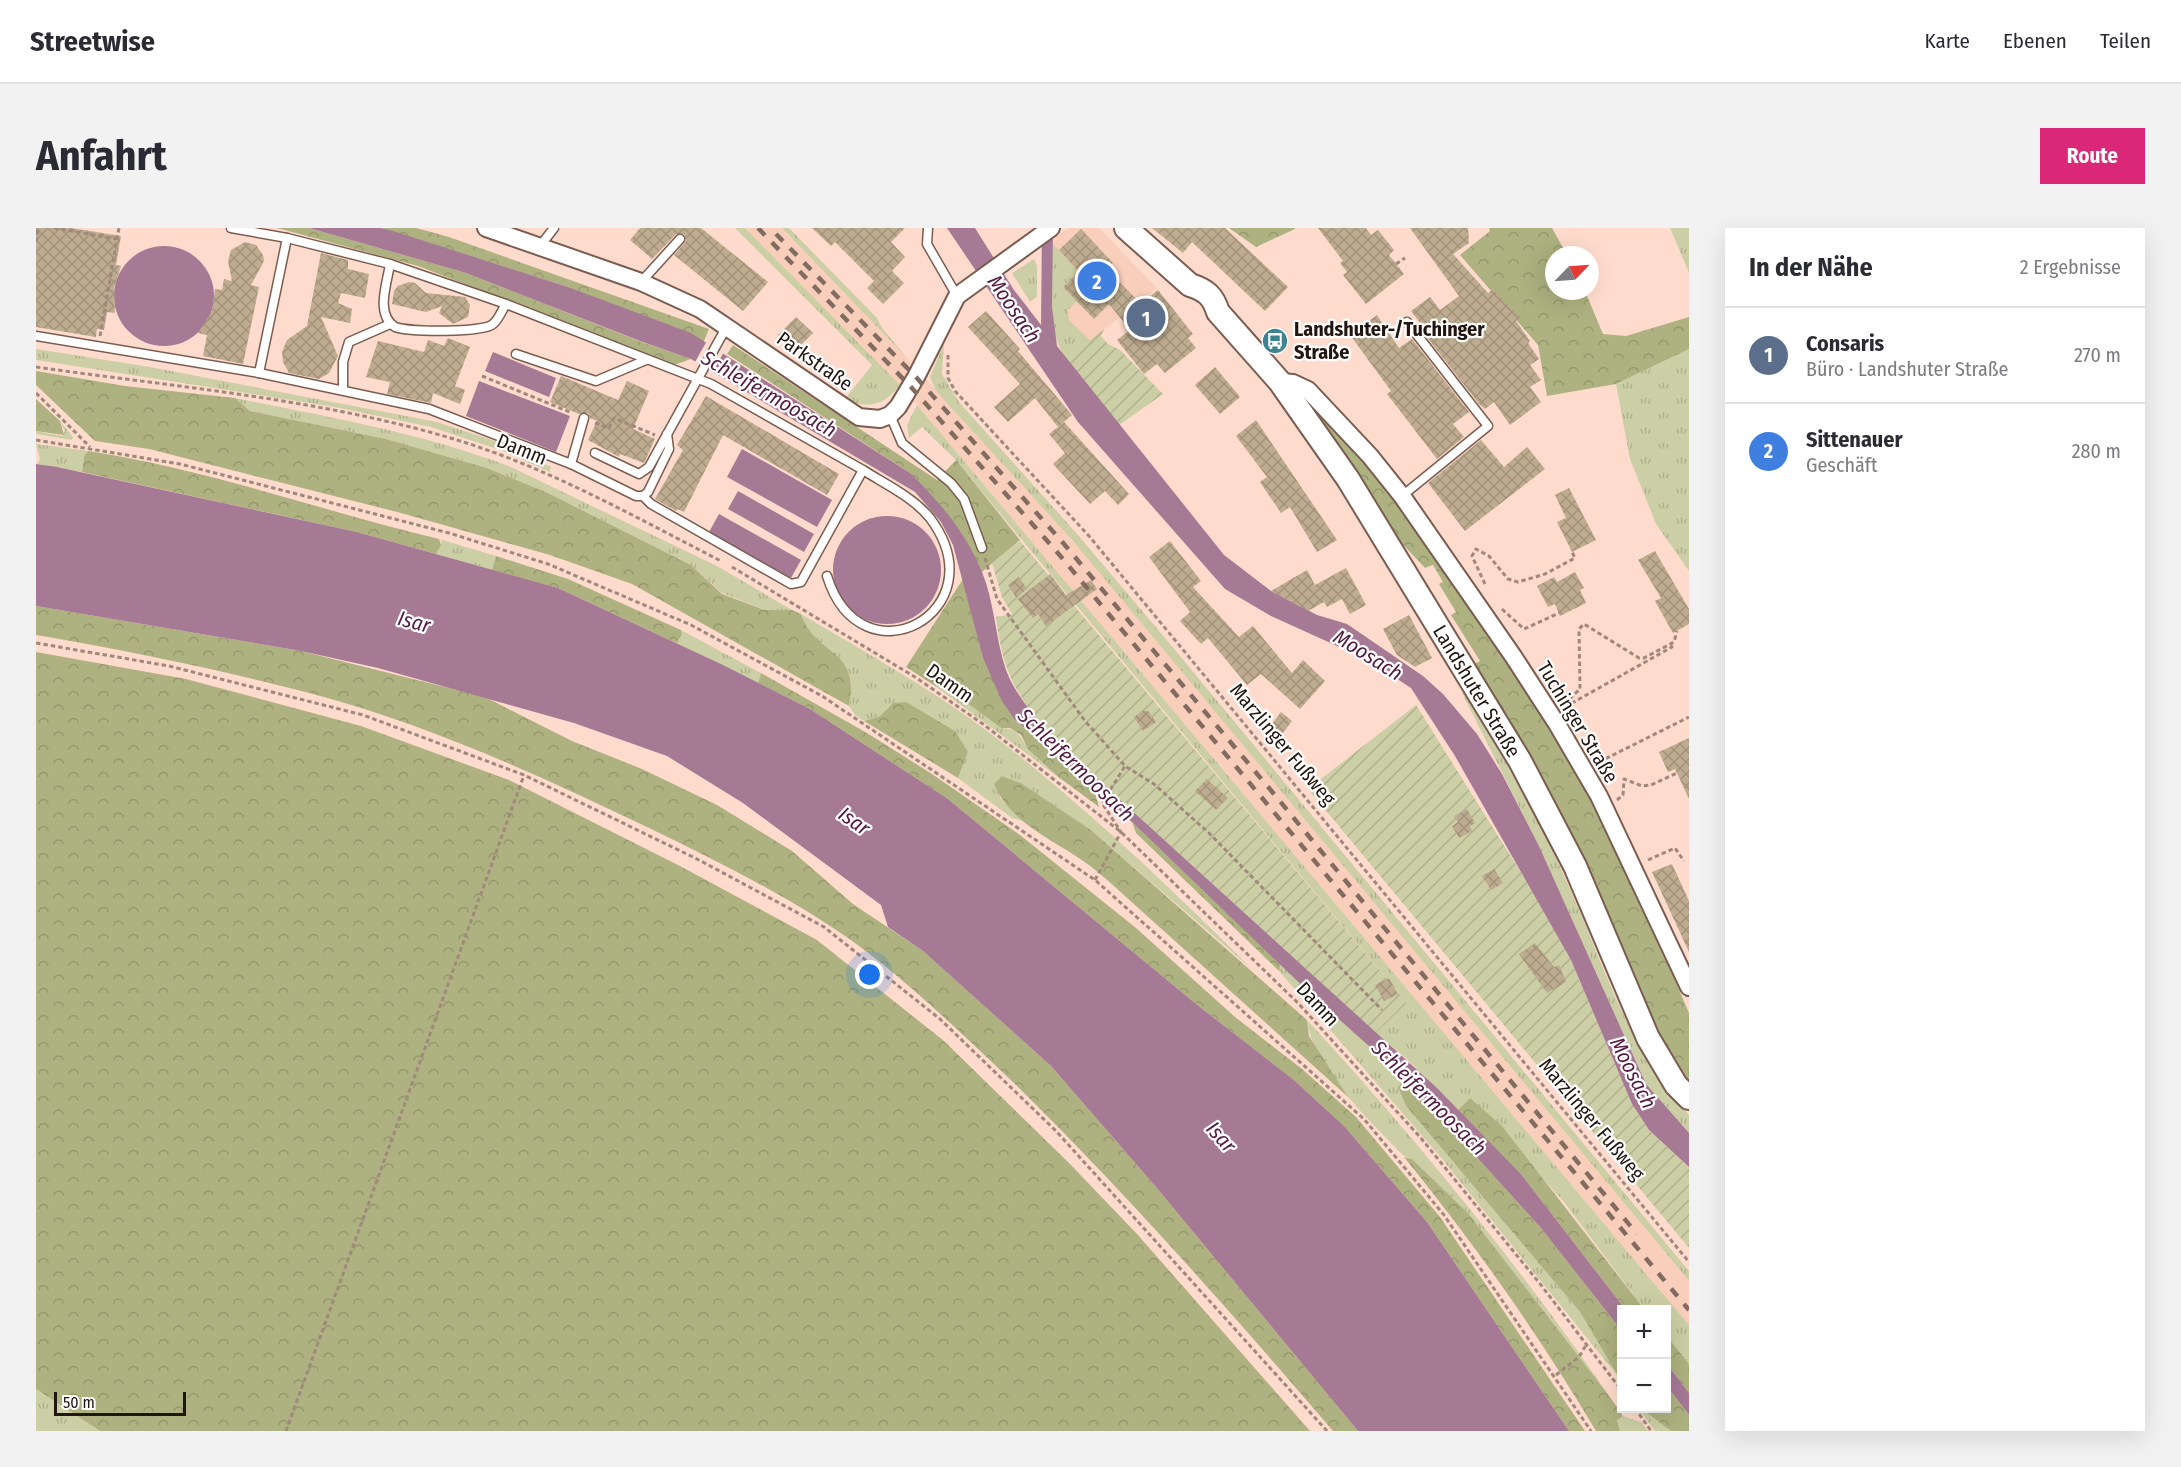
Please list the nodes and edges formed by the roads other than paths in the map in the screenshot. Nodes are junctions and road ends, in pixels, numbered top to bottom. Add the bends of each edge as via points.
1 (231, 228) edge
2 (486, 228) edge
3 (554, 228) edge
4 (928, 228) edge
5 (1126, 228) edge
6 (1044, 233) edge
7 (287, 238) junction
8 (680, 239) dead end
9 (540, 246) junction
10 (390, 264) junction
11 (641, 282) junction
12 (957, 296) junction
13 (506, 304) junction
14 (1407, 322) dead end
15 (390, 324) junction
16 (727, 326) junction
17 (36, 336) edge
18 (516, 354) dead end
19 (646, 360) junction
20 (259, 373) junction
21 (697, 379) junction
22 (1280, 382) junction
23 (343, 390) junction
24 (890, 415) junction
25 (584, 418) road end
26 (666, 436) junction
27 (595, 453) dead end
28 (571, 464) junction
29 (863, 470) junction
30 (643, 496) junction
31 (1402, 496) junction
32 (982, 548) road end
33 (827, 576) dead end
34 (1689, 987) edge
35 (1689, 1098) edge

1 - 7 lane
2 - 9 street, Parkstraße
3 - 9 lane
4 - 12 lane via 927,244
5 - 22 main road, Landshuter Straße via 1190,285 1196,300 1218,312
6 - 12 street
7 - 10 lane
7 - 20 lane
8 - 11 lane
9 - 11 street, Parkstraße
10 - 13 lane
10 - 15 lane via 383,308
11 - 16 street, Parkstraße
12 - 24 street via 911,387
13 - 15 lane via 492,325 468,332 403,330
13 - 19 lane
14 - 31 lane via 1488,426
15 - 23 lane via 349,342 343,362
16 - 21 lane
16 - 24 street, Parkstraße via 859,417 869,420
17 - 20 lane
18 - 19 lane via 596,381
19 - 21 lane
20 - 23 lane
21 - 26 lane
21 - 29 lane
22 - 31 street, Tuchinger Straße via 1300,385 1322,402
22 - 35 main road, Landshuter Straße via 1348,479 1520,762 1575,866 1648,1038 1676,1085
23 - 28 lane via 437,412
24 - 32 lane via 902,443 951,483 964,499
25 - 28 lane
26 - 27 lane via 650,467 639,474
26 - 30 lane via 669,449
28 - 30 lane
29 - 30 lane via 804,577 796,584
29 - 33 lane via 914,502 929,517 948,554 951,574 945,595 930,616 911,627 890,632 869,628 846,614 833,597
31 - 34 street, Tuchinger Straße via 1570,746 1623,844

